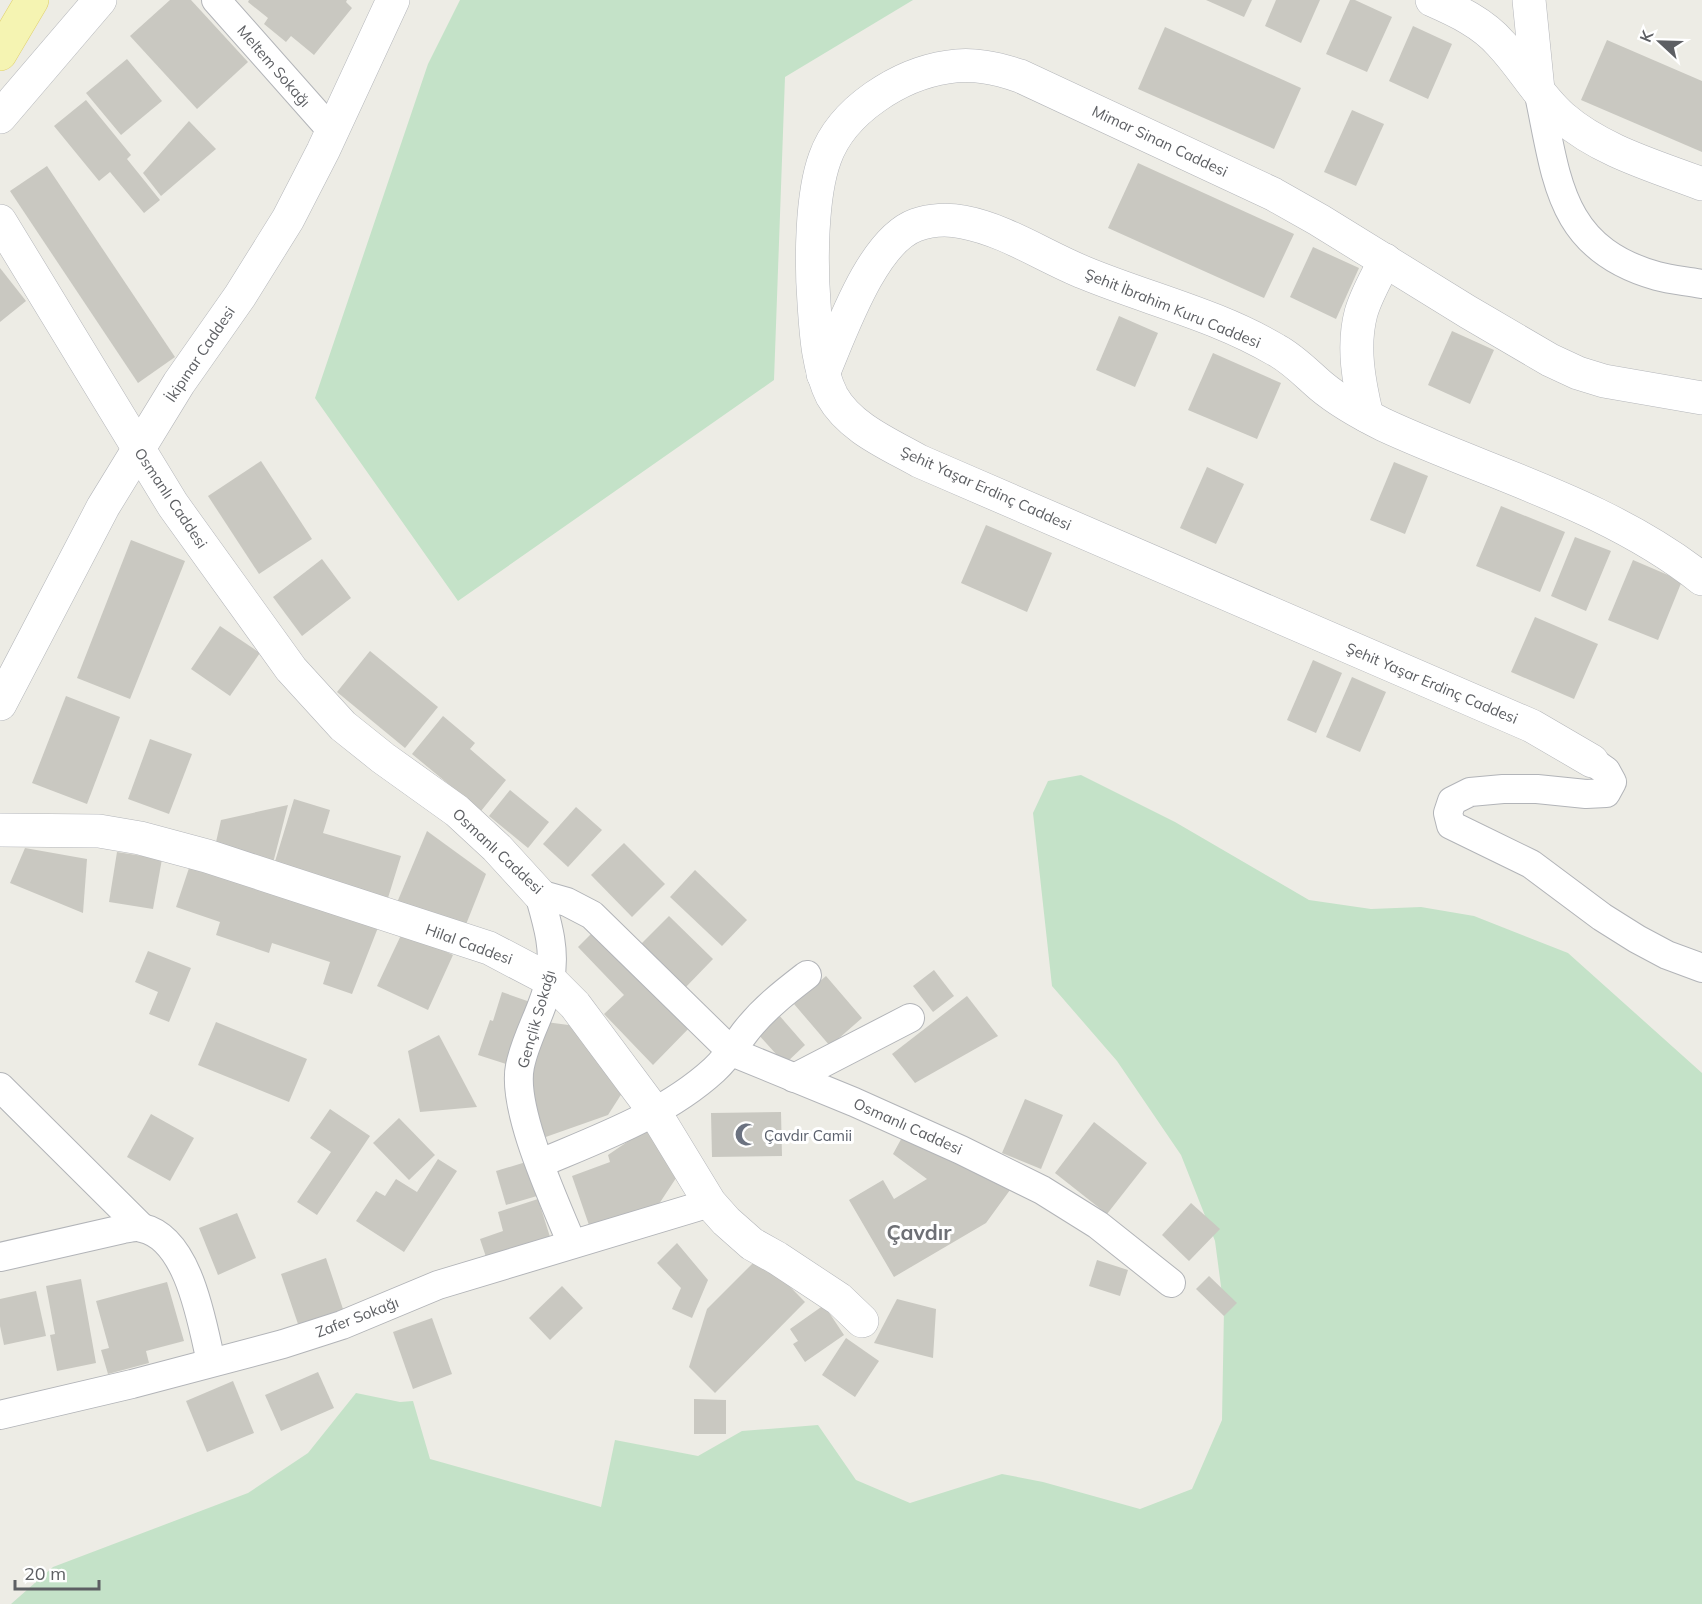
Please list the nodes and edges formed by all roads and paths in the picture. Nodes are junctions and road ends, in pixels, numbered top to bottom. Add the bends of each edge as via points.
1 (32, 0) edge
2 (100, 0) edge
3 (216, 0) edge
4 (393, 0) edge
5 (1432, 0) edge
6 (1529, 0) edge
7 (0, 54) edge
8 (1538, 90) junction
9 (0, 117) edge
10 (332, 131) junction
11 (1702, 184) edge
12 (0, 221) edge
13 (1384, 260) junction
14 (1702, 284) edge
15 (823, 374) junction
16 (1702, 398) edge
17 (1367, 416) junction
18 (138, 448) junction
19 (1702, 579) edge
20 (4, 688) edge
21 (1592, 760) joint
22 (0, 830) edge
23 (539, 894) junction
24 (1702, 968) edge
25 (807, 975) dead end
26 (550, 980) junction
27 (910, 1018) dead end
28 (732, 1052) junction
29 (794, 1078) junction
30 (0, 1087) edge
31 (654, 1111) junction
32 (541, 1163) junction
33 (710, 1203) junction
34 (141, 1227) junction
35 (572, 1244) junction
36 (0, 1257) edge
37 (1171, 1283) dead end
38 (862, 1322) dead end
39 (211, 1362) junction
40 (0, 1415) edge

1 - 7 main road
2 - 9 street
3 - 10 street, Meltem Sokağı
4 - 10 street, İkipınar Caddesi
5 - 8 street via 1482,26
6 - 8 street
8 - 11 street via 1562,117 1586,134
8 - 14 street via 1556,176 1577,226 1601,251 1629,266 1658,277
10 - 18 street, İkipınar Caddesi via 288,219
12 - 18 street, Osmanlı Caddesi
13 - 15 street, Mimar Sinan Caddesi via 1273,194 1020,76 997,68 949,67 900,82 870,102 850,119 825,158 813,232 816,323
13 - 16 street, Mimar Sinan Caddesi via 1578,373
13 - 17 street via 1362,312 1358,337 1360,387
15 - 17 street, Şehit İbrahim Kuru Caddesi via 853,305 889,244 917,224 941,220 992,230 1085,274 1180,307 1250,337 1277,350 1351,408
15 - 21 street, Şehit Yaşar Erdinç Caddesi via 833,398 848,417 919,460 1532,726
17 - 19 street, Şehit İbrahim Kuru Caddesi via 1582,508 1675,557
18 - 20 street, İkipınar Caddesi
18 - 23 street, Osmanlı Caddesi via 179,513 291,669 343,726 457,811
21 - 24 street, Şehit Yaşar Erdinç Caddesi via 1612,782 1606,793 1537,789 1470,792 1452,801 1448,813 1451,825 1531,864 1637,939
22 - 26 street, Hilal Caddesi via 99,831 207,856 489,948
23 - 26 street, Gençlik Sokağı via 550,932
23 - 28 street, Osmanlı Caddesi via 592,915
25 - 28 street via 761,1013
26 - 31 street, Hilal Caddesi via 575,1005
26 - 32 street, Gençlik Sokağı via 519,1066 521,1104
27 - 29 street
28 - 29 street, Osmanlı Caddesi
28 - 31 street via 713,1071
29 - 37 street, Osmanlı Caddesi via 961,1150 1042,1191 1107,1231
30 - 34 street
31 - 32 street
31 - 33 street, Hilal Caddesi
32 - 35 street, Gençlik Sokağı
33 - 35 street, Zafer Sokağı
33 - 38 street, Hilal Caddesi via 752,1244 839,1299
34 - 36 street
34 - 39 street via 158,1235 174,1250 189,1280
35 - 39 street, Zafer Sokağı via 438,1285 342,1325
39 - 40 street, Zafer Sokağı

